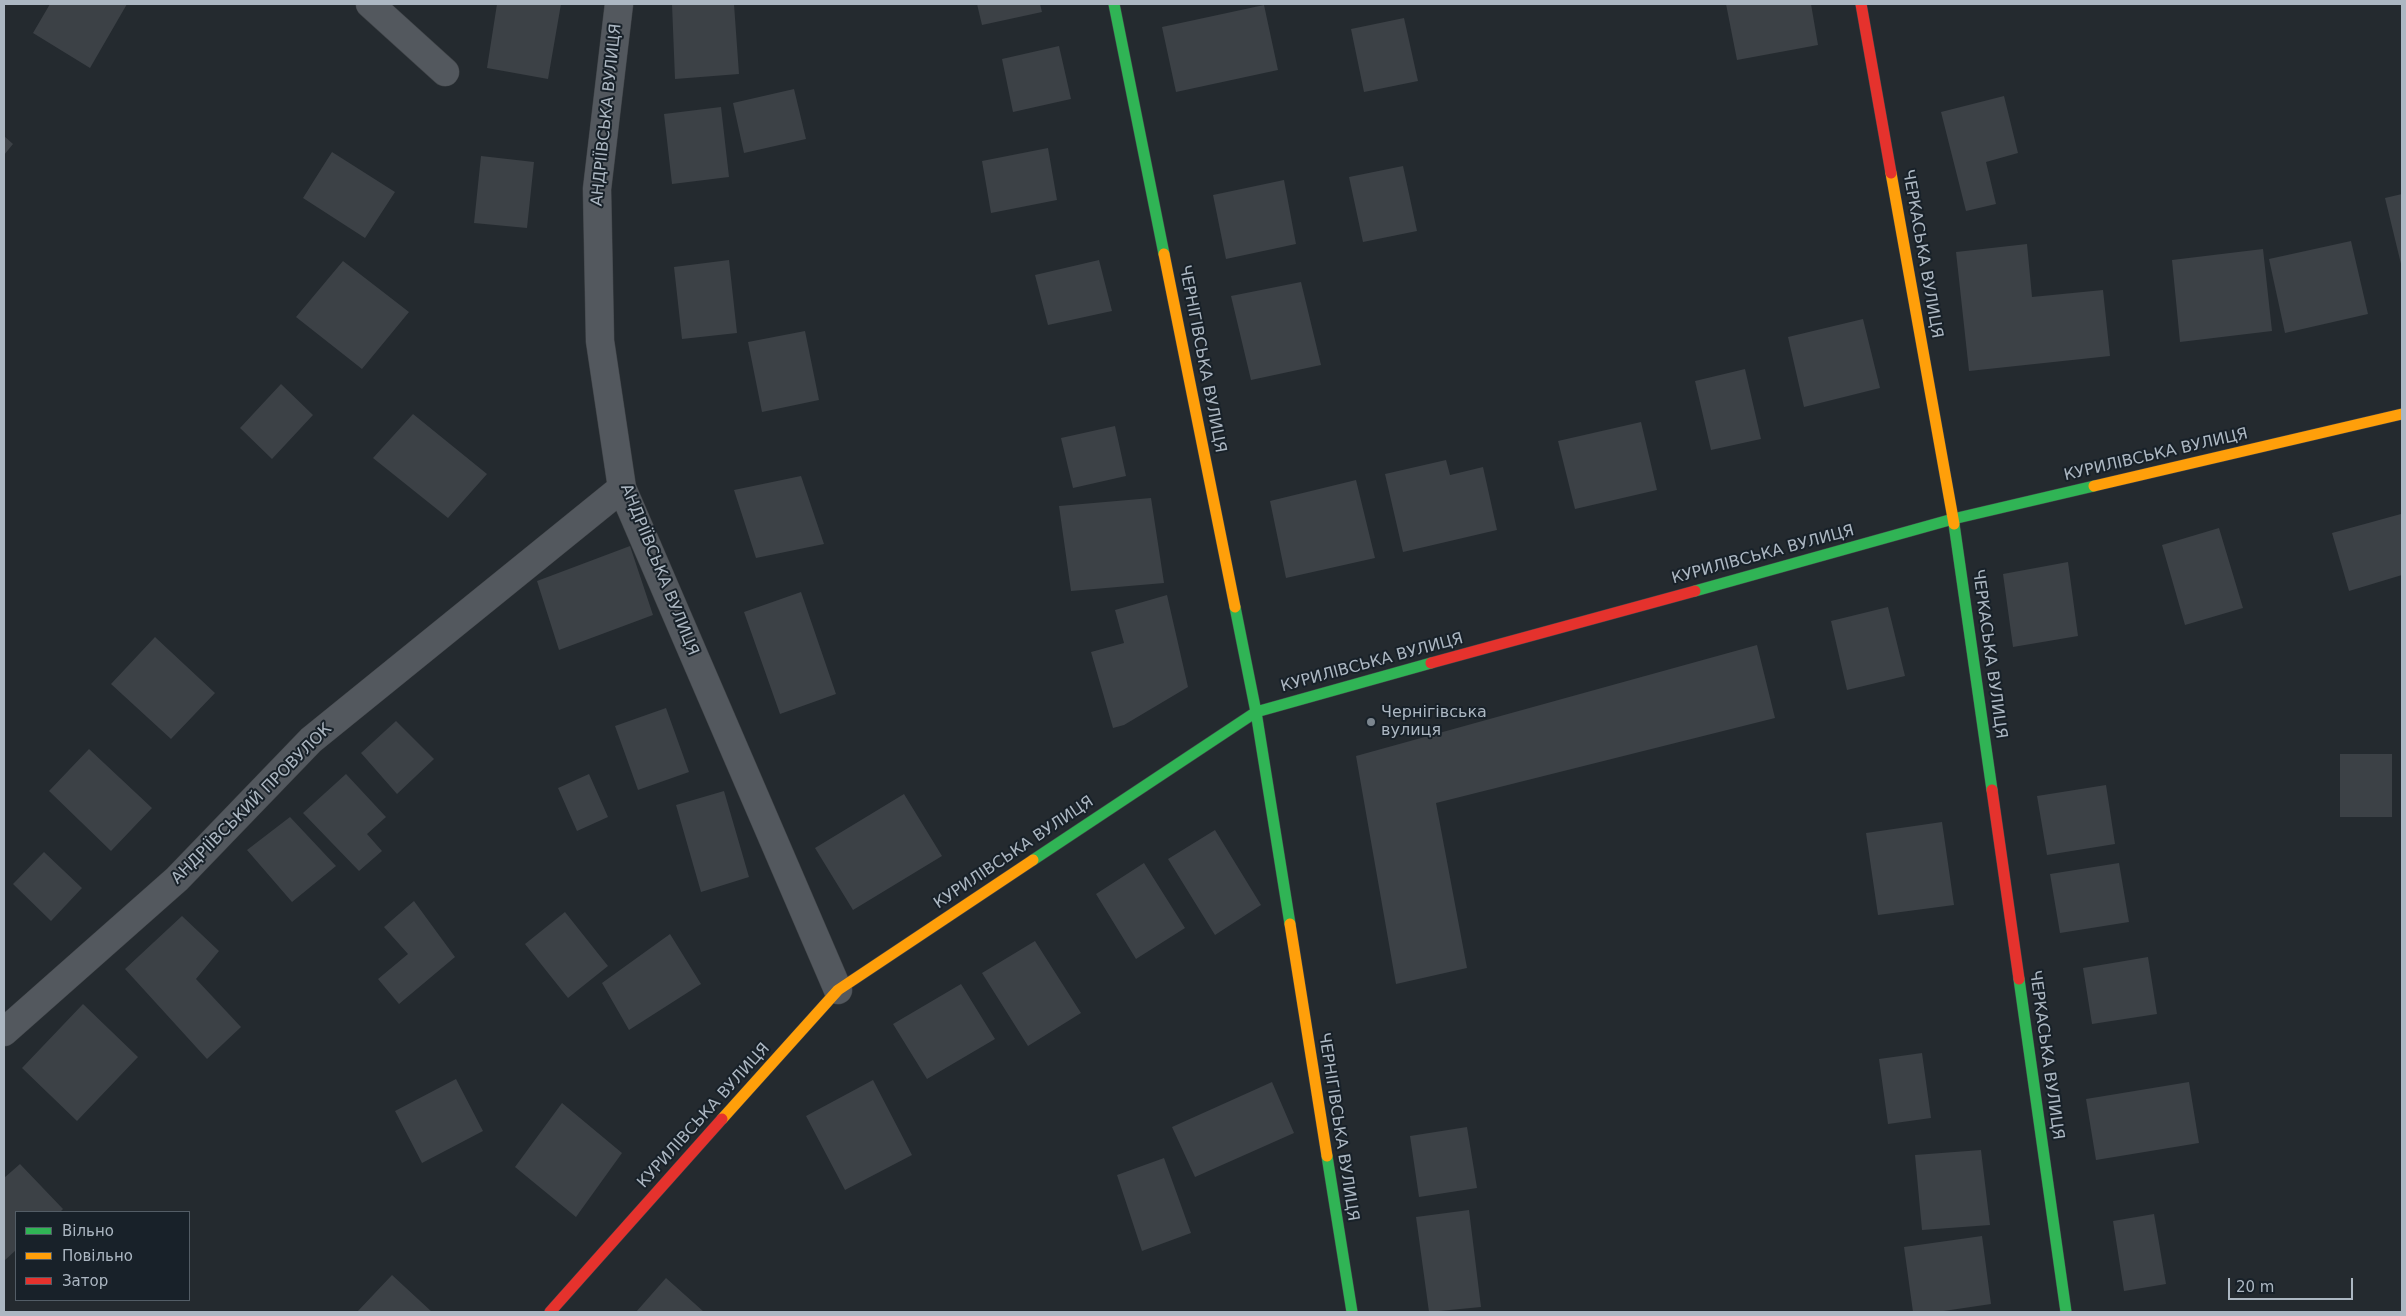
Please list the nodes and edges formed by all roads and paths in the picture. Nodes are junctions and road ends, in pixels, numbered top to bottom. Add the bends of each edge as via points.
1 (370, 4) edge
2 (619, 4) edge
3 (1114, 4) edge
4 (1861, 4) edge
5 (446, 72) dead end
6 (2402, 414) edge
7 (622, 488) junction
8 (1953, 519) junction
9 (1256, 712) junction
10 (838, 990) junction
11 (4, 1032) edge
12 (550, 1312) edge
13 (1352, 1312) edge
14 (2066, 1312) edge

1 - 5 street
2 - 7 street, АНДРІЇВСЬКА ВУЛИЦЯ via 596,189 600,341
3 - 9 street, ЧЕРНІГІВСЬКА ВУЛИЦЯ
4 - 8 street, ЧЕРКАСЬКА ВУЛИЦЯ
6 - 8 street, КУРИЛІВСЬКА ВУЛИЦЯ
7 - 10 street, АНДРІЇВСЬКА ВУЛИЦЯ
7 - 11 street, АНДРІЇВСЬКИЙ ПРОВУЛОК via 311,740 177,880
8 - 9 street, КУРИЛІВСЬКА ВУЛИЦЯ
8 - 14 street, ЧЕРКАСЬКА ВУЛИЦЯ
9 - 10 street, КУРИЛІВСЬКА ВУЛИЦЯ
9 - 13 street, ЧЕРНІГІВСЬКА ВУЛИЦЯ
10 - 12 street, КУРИЛІВСЬКА ВУЛИЦЯ

